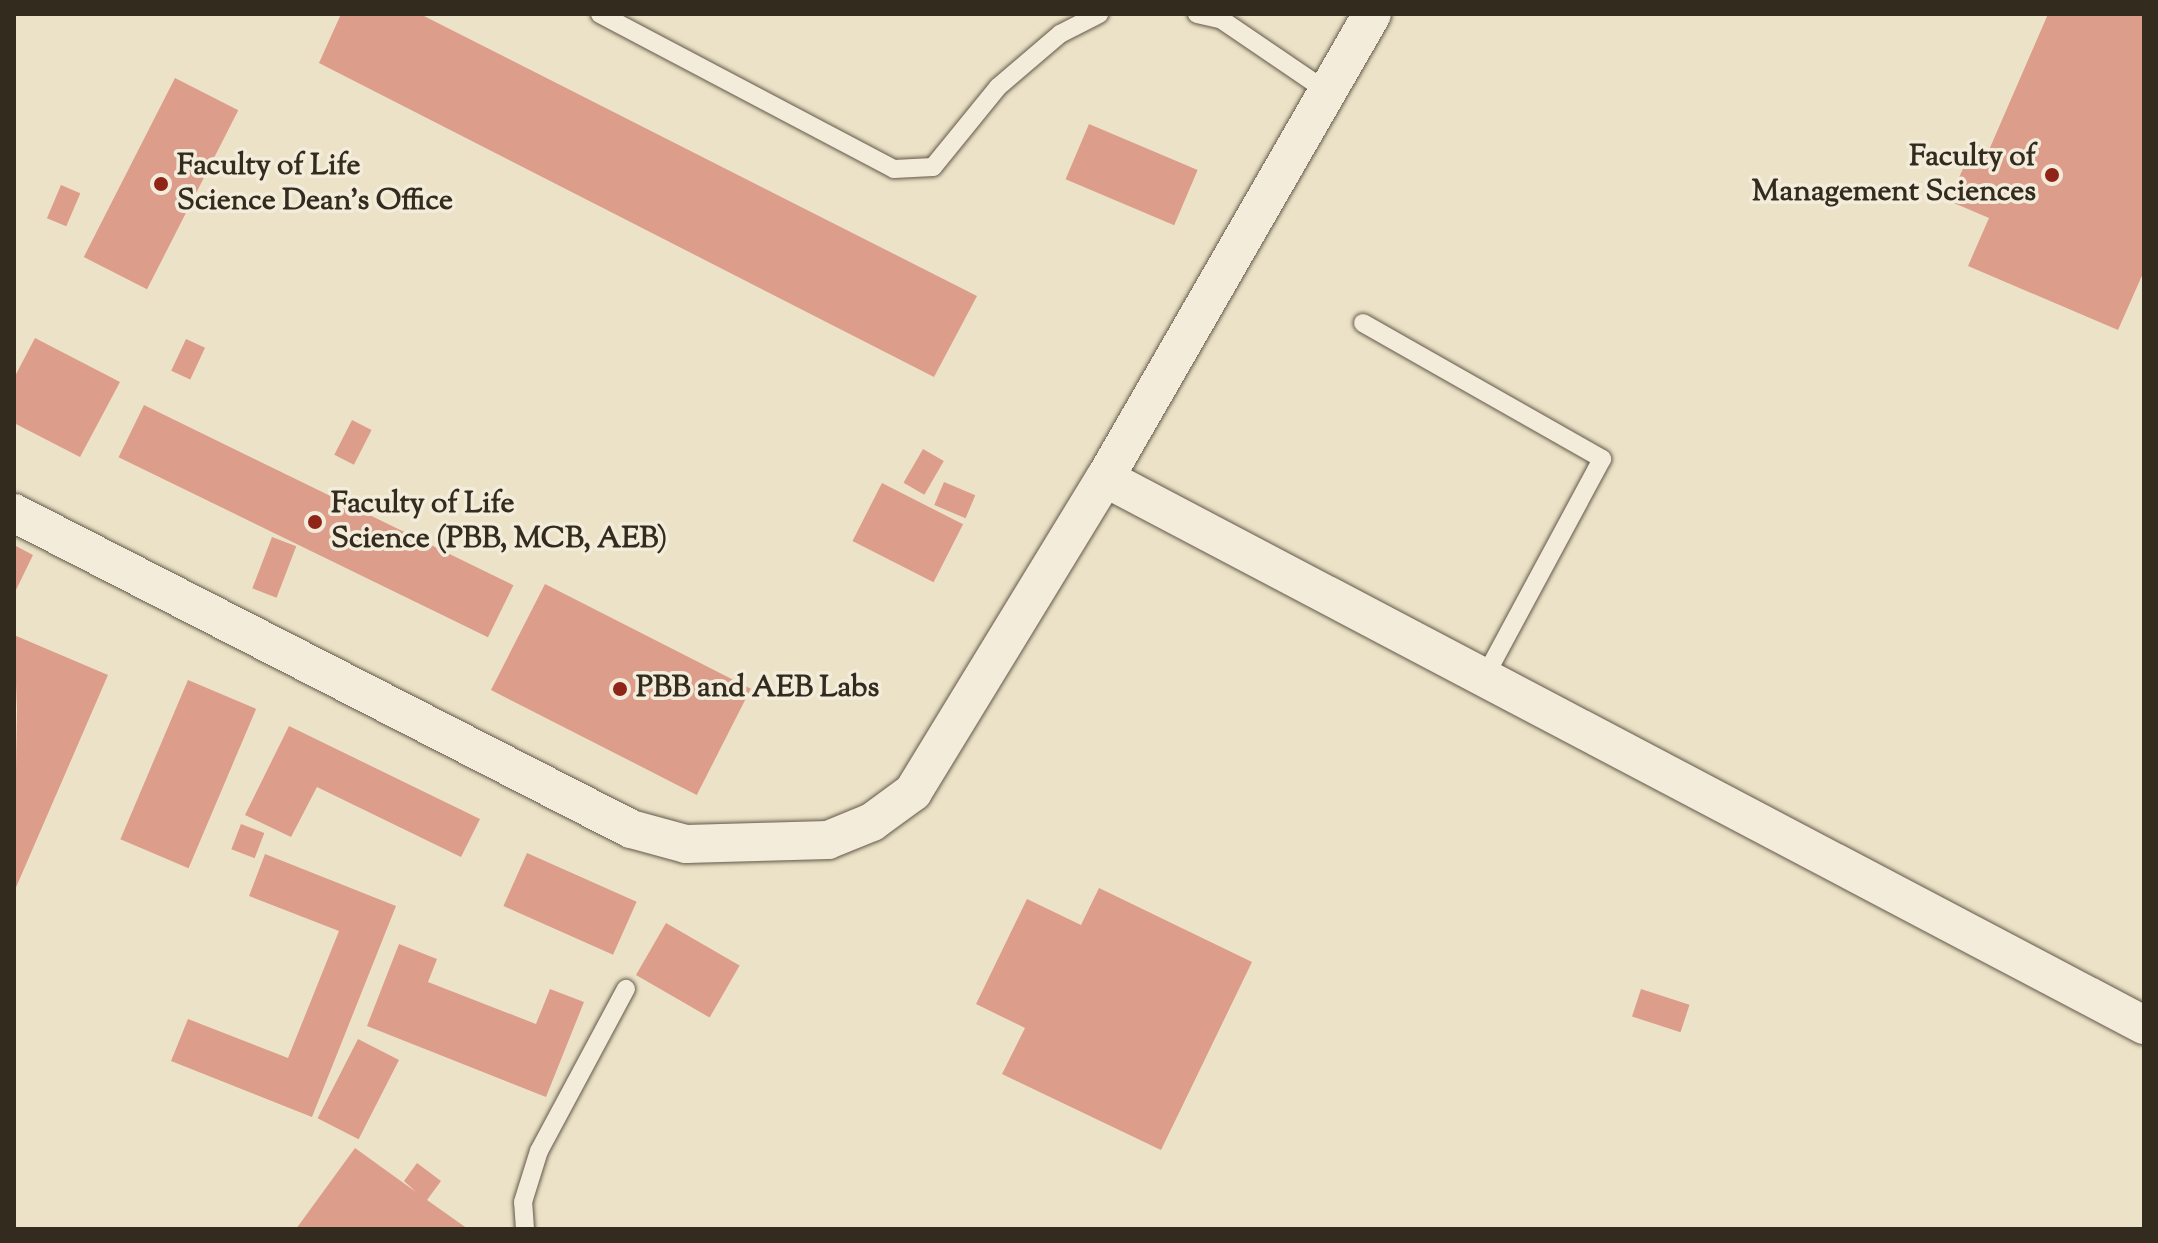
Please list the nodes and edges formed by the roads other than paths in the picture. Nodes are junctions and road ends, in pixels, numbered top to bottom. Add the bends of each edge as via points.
1 (600, 14) edge
2 (1099, 14) edge
3 (1197, 14) edge
4 (1372, 14) edge
5 (1328, 92) junction
6 (1363, 323) dead end
7 (1105, 478) junction
8 (14, 513) edge
9 (1484, 678) junction
10 (626, 989) dead end
11 (2144, 1025) edge
12 (525, 1229) edge

1 - 2 lane via 894,169 933,167 998,87 1060,34
3 - 5 lane via 1222,20
4 - 5 street
5 - 7 street
6 - 9 lane via 1602,459
7 - 8 street via 913,792 872,822 828,840 743,846 686,844 631,829
7 - 9 street
9 - 11 street
10 - 12 lane via 539,1151 523,1202

